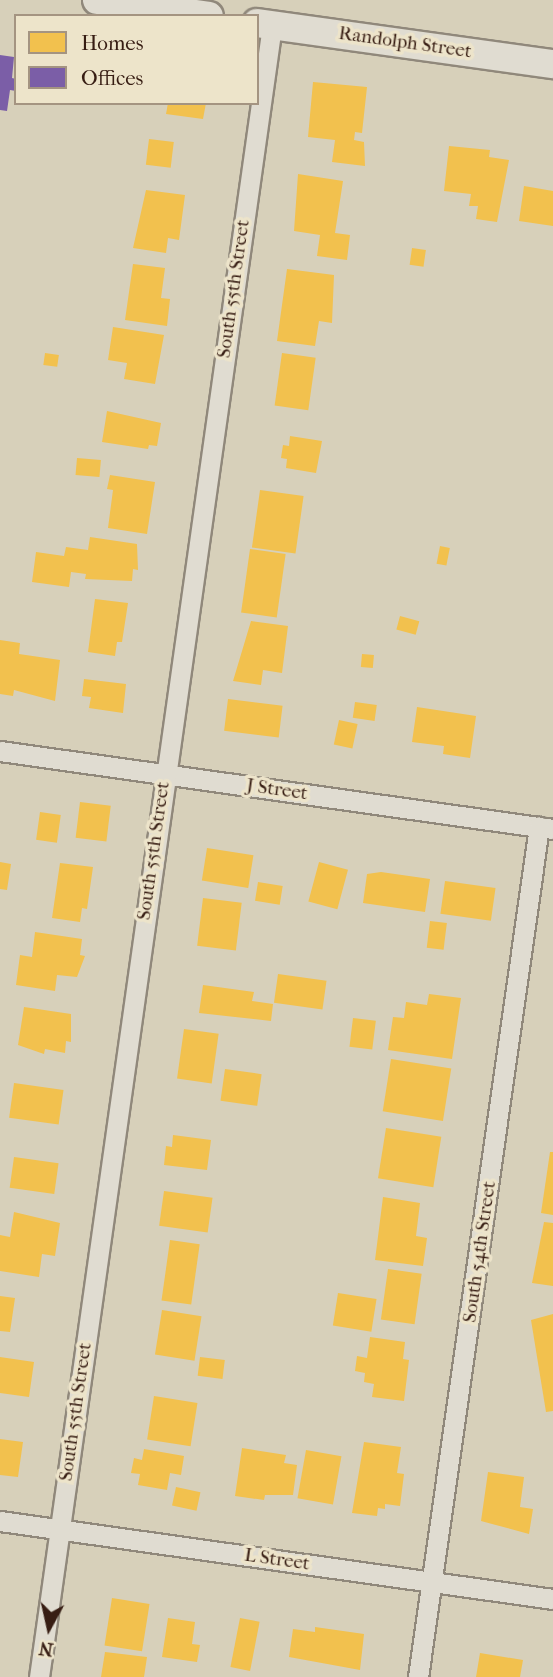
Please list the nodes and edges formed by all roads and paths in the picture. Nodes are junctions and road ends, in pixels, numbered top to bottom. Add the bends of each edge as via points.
1 (97, 0) edge
2 (195, 14) edge
3 (264, 24) edge
4 (259, 62) edge
5 (553, 64) edge
6 (253, 105) edge
7 (0, 751) edge
8 (165, 774) junction
9 (546, 828) edge
10 (0, 1521) edge
11 (60, 1530) junction
12 (432, 1582) junction
13 (553, 1599) edge
14 (39, 1677) edge
15 (418, 1677) edge

1 - 2 main road
3 - 4 street, South 55th Street
3 - 5 main road, Randolph Street
6 - 8 street, South 55th Street
7 - 8 street, J Street
8 - 9 street, J Street
8 - 11 street, South 55th Street
9 - 12 street, South 54th Street
10 - 11 street, L Street
11 - 12 street, L Street
11 - 14 street, South 55th Street
12 - 13 street, L Street
12 - 15 street, South 54th Street

